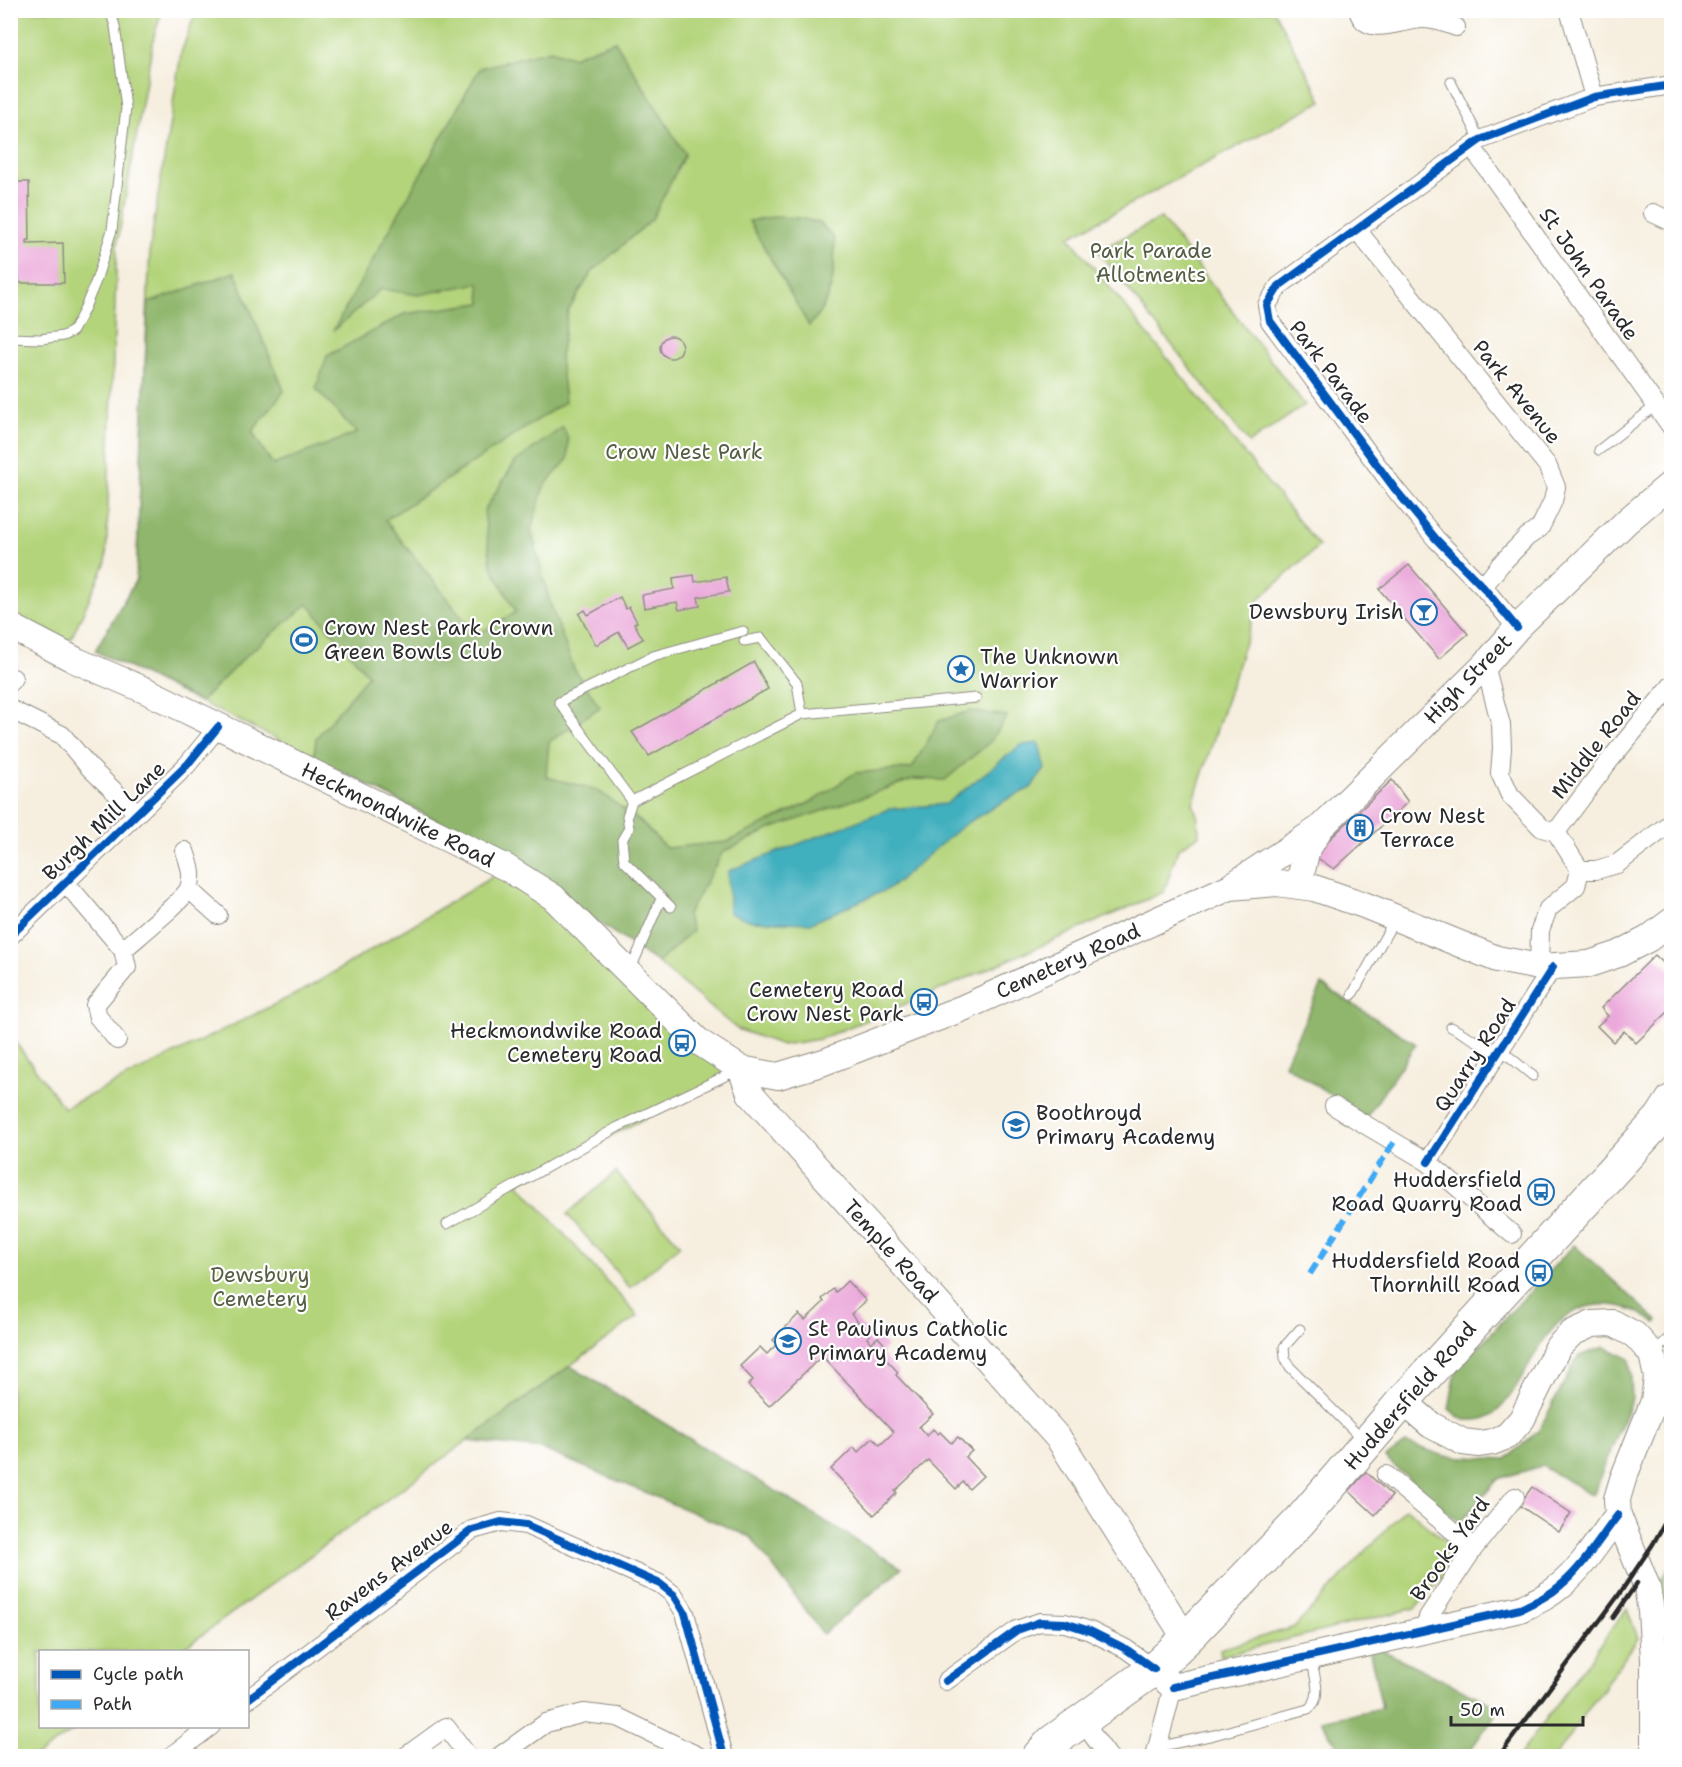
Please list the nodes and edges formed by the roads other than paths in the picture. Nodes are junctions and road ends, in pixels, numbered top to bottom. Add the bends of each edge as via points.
1 (110, 10) edge
2 (1358, 10) edge
3 (1569, 10) edge
4 (1456, 27) dead end
5 (1451, 82) dead end
6 (1671, 85) edge
7 (1594, 97) junction
8 (1476, 143) junction
9 (1653, 213) dead end
10 (1671, 222) edge
11 (1357, 231) junction
12 (10, 338) edge
13 (1655, 406) junction
14 (1671, 428) edge
15 (1599, 450) dead end
16 (1671, 483) edge
17 (1483, 587) junction
18 (10, 626) edge
19 (1517, 628) junction
20 (1485, 665) junction
21 (1671, 686) edge
22 (976, 698) dead end
23 (10, 709) edge
24 (802, 714) junction
25 (218, 727) junction
26 (632, 801) junction
27 (137, 813) junction
28 (1671, 822) edge
29 (1319, 829) junction
30 (1556, 832) junction
31 (185, 851) dead end
32 (1580, 870) junction
33 (66, 883) junction
34 (1299, 885) junction
35 (1230, 887) junction
36 (189, 889) junction
37 (661, 899) junction
38 (671, 907) dead end
39 (218, 915) dead end
40 (1396, 918) junction
41 (1671, 921) edge
42 (10, 936) edge
43 (123, 950) junction
44 (1546, 967) junction
45 (629, 972) junction
46 (1352, 995) dead end
47 (1451, 1027) dead end
48 (117, 1040) dead end
49 (1499, 1051) junction
50 (741, 1069) junction
51 (1533, 1076) dead end
52 (1335, 1106) dead end
53 (1669, 1114) edge
54 (1428, 1162) junction
55 (447, 1224) dead end
56 (1512, 1234) dead end
57 (1300, 1329) dead end
58 (1671, 1335) edge
59 (1652, 1354) junction
60 (1403, 1401) junction
61 (1367, 1443) junction
62 (1386, 1475) dead end
63 (1515, 1497) dead end
64 (1618, 1515) junction
65 (1474, 1548) junction
66 (1431, 1629) junction
67 (1186, 1639) junction
68 (1310, 1656) junction
69 (1163, 1678) junction
70 (946, 1681) dead end
71 (249, 1698) edge
72 (207, 1728) edge
73 (1100, 1745) edge
74 (1156, 1752) edge
75 (171, 1756) edge
76 (406, 1756) edge
77 (468, 1756) edge
78 (500, 1756) edge
79 (698, 1756) edge
80 (724, 1756) edge
81 (1039, 1756) edge
82 (1050, 1756) edge
83 (1654, 1756) edge

1 - 12 lane via 126,108 112,230 96,281 73,331 39,339
2 - 4 street via 1367,23 1377,27 1423,19
3 - 7 street
5 - 8 lane
6 - 7 street, Park Parade
7 - 8 street, Park Parade
8 - 11 street, Park Parade
8 - 13 street, St John Parade
9 - 10 street
11 - 17 street, Park Avenue via 1547,465 1556,487 1540,528 1527,537
11 - 17 street, Park Parade via 1279,286 1267,305 1270,321 1395,489
13 - 14 street, St John Parade
13 - 15 lane
16 - 19 main road, High Street
17 - 19 street, Park Parade
18 - 25 main road, Heckmondwike Road
19 - 20 main road, High Street
20 - 29 main road, High Street
20 - 30 street via 1501,725 1500,773 1510,795 1528,815 1542,828
21 - 30 street, Middle Road
22 - 24 lane
23 - 27 street via 62,735
24 - 26 lane
24 - 26 lane via 797,683 761,638 743,636 652,656 559,702
25 - 27 street, Burgh Mill Lane via 188,765
25 - 45 main road, Heckmondwike Road via 507,868 553,897
26 - 37 lane via 622,840 624,861
27 - 33 street, Burgh Mill Lane
28 - 32 street via 1617,864
29 - 34 main road, High Street via 1306,852
29 - 35 main road, High Street
30 - 32 street
31 - 36 street via 191,870
32 - 44 street via 1576,886 1548,909 1540,930
33 - 42 street, Burgh Mill Lane
33 - 43 street
34 - 35 main road, Cemetery Road
34 - 40 main road, Cemetery Road
35 - 50 main road, Cemetery Road via 963,1008 824,1062 778,1076
36 - 39 street
36 - 43 street
37 - 38 lane
37 - 45 lane
40 - 44 main road, Cemetery Road via 1497,959
40 - 46 lane
41 - 44 main road, Cemetery Road via 1619,954 1589,964
43 - 48 street via 127,968 95,1005 98,1017
44 - 49 street, Quarry Road
45 - 50 main road, Heckmondwike Road via 699,1042
47 - 49 lane
49 - 51 lane
49 - 54 street, Quarry Road
50 - 55 lane via 618,1127
50 - 67 main road, Temple Road via 750,1093 1059,1439
52 - 54 street
53 - 60 highway, Huddersfield Road
54 - 56 street
57 - 61 lane via 1284,1347 1290,1367
58 - 59 lane
59 - 60 main road via 1635,1335 1613,1323 1592,1324 1572,1334 1558,1347 1522,1419 1507,1436 1485,1443 1463,1442 1431,1425
59 - 64 main road via 1657,1377 1653,1401 1623,1479 1617,1499
60 - 61 highway, Huddersfield Road
61 - 67 highway, Huddersfield Road via 1300,1521
62 - 65 street
63 - 65 street, Brooks Yard
64 - 66 main road via 1581,1566 1542,1599 1520,1609
64 - 83 main road via 1647,1587 1651,1611
65 - 66 street, Brooks Yard via 1428,1617
66 - 68 main road
67 - 69 highway, Huddersfield Road
68 - 69 main road
68 - 74 lane via 1317,1698 1308,1709
69 - 70 street via 1126,1649 1090,1631 1065,1623 1040,1622 1017,1630
69 - 73 highway, Huddersfield Road via 1131,1701
69 - 74 street
69 - 81 highway, Huddersfield Road via 1052,1742
71 - 80 street, Ravens Avenue via 472,1530 501,1522 526,1525 660,1584 674,1595 685,1613
72 - 75 street
73 - 82 highway, Huddersfield Road via 1079,1742
76 - 77 street via 446,1727
78 - 79 street via 546,1723 584,1713 618,1717

